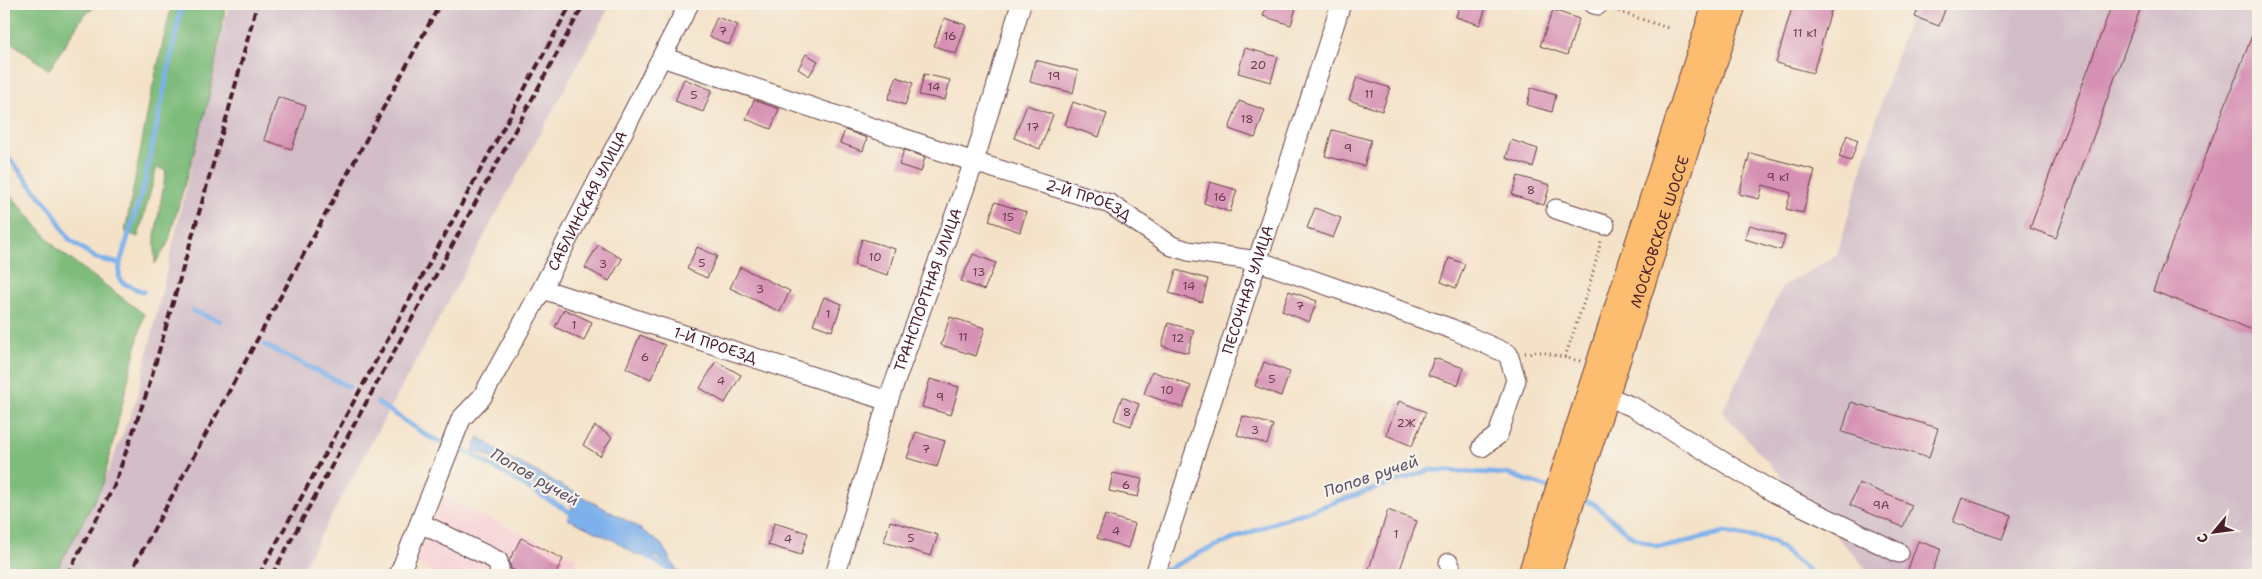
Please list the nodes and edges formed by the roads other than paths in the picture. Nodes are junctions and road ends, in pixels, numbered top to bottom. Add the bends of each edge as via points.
1 (689, 4) edge
2 (1021, 4) edge
3 (1341, 4) edge
4 (1715, 4) edge
5 (1734, 4) edge
6 (662, 57) junction
7 (974, 162) junction
8 (1556, 209) dead end
9 (1605, 226) road end
10 (1258, 261) junction
11 (542, 290) junction
12 (1606, 396) junction
13 (888, 401) junction
14 (1482, 447) dead end
15 (1577, 457) junction
16 (1560, 511) junction
17 (420, 523) junction
18 (1899, 553) dead end
19 (1157, 568) edge
20 (399, 575) edge
21 (500, 575) edge
22 (835, 575) edge
23 (1530, 575) edge
24 (1548, 575) edge

1 - 6 street, САБЛИНСКАЯ УЛИЦА
2 - 7 street, ТРАНСПОРТНАЯ УЛИЦА
3 - 10 street, ПЕСОЧНАЯ УЛИЦА
4 - 15 main road, МОСКОВСКОЕ ШОССЕ
5 - 12 main road, МОСКОВСКОЕ ШОССЕ
6 - 7 street, 2-Й ПРОЕЗД
6 - 11 street, САБЛИНСКАЯ УЛИЦА
7 - 10 street, 2-Й ПРОЕЗД via 1110,204 1172,246
7 - 13 street, ТРАНСПОРТНАЯ УЛИЦА
8 - 9 street
10 - 14 street, 2-Й ПРОЕЗД via 1452,329 1508,354 1516,380 1498,435
10 - 19 street, ПЕСОЧНАЯ УЛИЦА
11 - 13 street, 1-Й ПРОЕЗД
11 - 17 street, САБЛИНСКАЯ УЛИЦА via 482,397 461,420
12 - 15 main road, МОСКОВСКОЕ ШОССЕ
12 - 18 street via 1633,407 1775,493
13 - 22 street, ТРАНСПОРТНАЯ УЛИЦА
15 - 16 main road
16 - 23 main road
16 - 24 main road
17 - 20 street, САБЛИНСКАЯ УЛИЦА
17 - 21 street via 498,561

